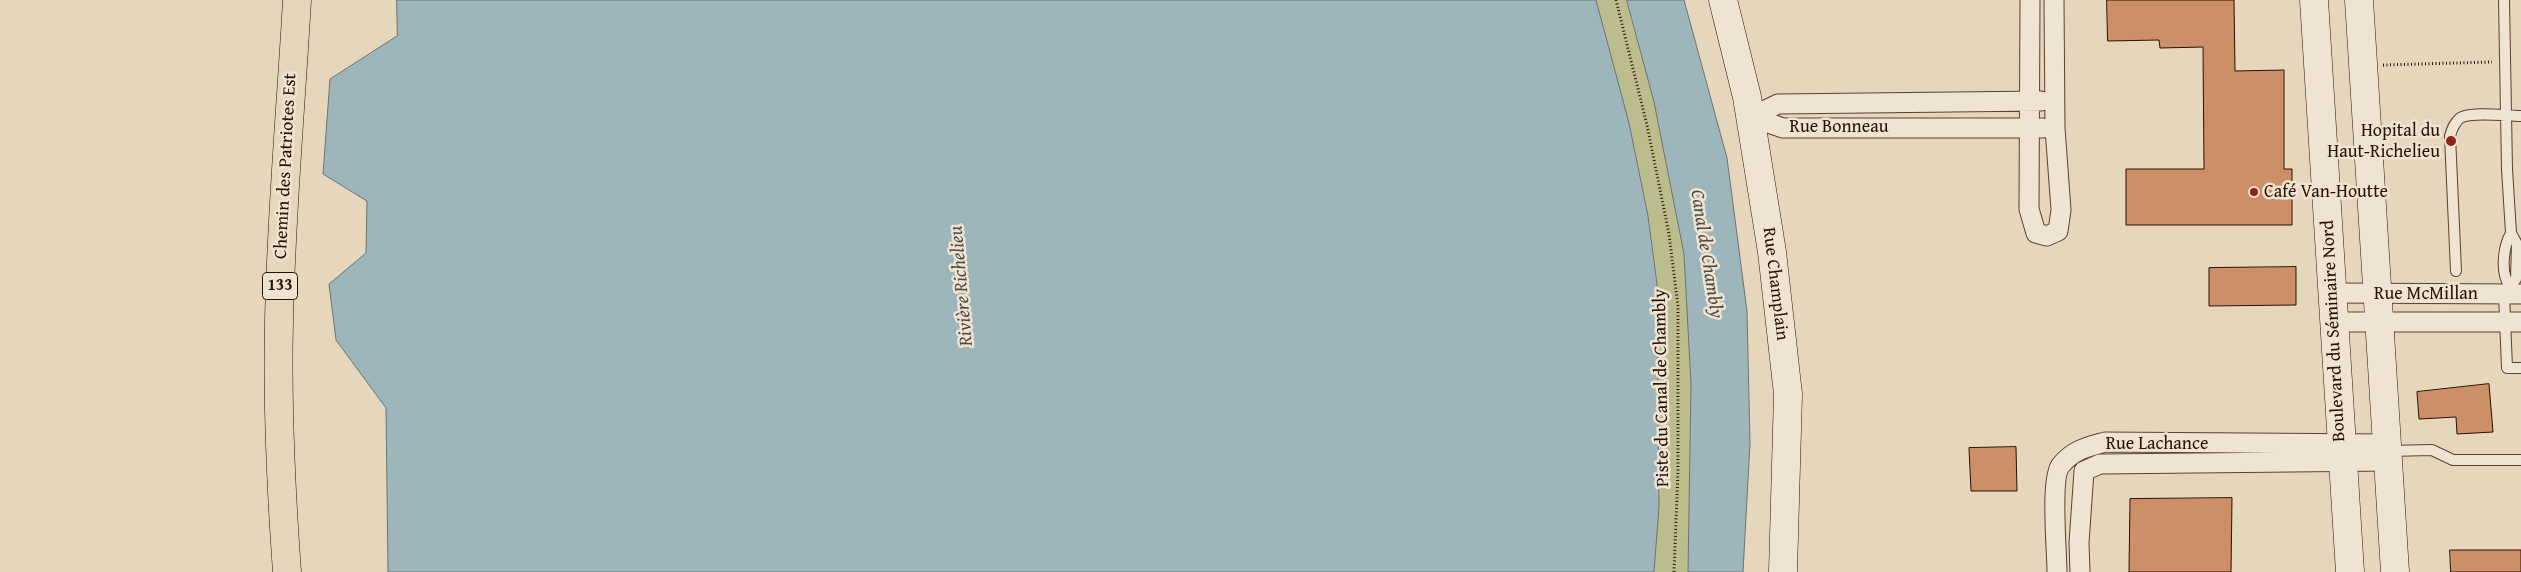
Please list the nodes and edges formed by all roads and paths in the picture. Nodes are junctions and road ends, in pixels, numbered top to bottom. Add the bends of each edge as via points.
1 (297, 0) edge
2 (1616, 0) edge
3 (1722, 0) edge
4 (2054, 0) edge
5 (2314, 0) edge
6 (2359, 0) edge
7 (2504, 0) edge
8 (2030, 1) edge
9 (2505, 62) junction
10 (2363, 65) junction
11 (2029, 101) junction
12 (2055, 102) junction
13 (2506, 116) junction
14 (2521, 116) edge
15 (1750, 117) junction
16 (2031, 128) junction
17 (2054, 128) junction
18 (2511, 232) junction
19 (2519, 244) edge
20 (2456, 271) dead end
21 (2511, 292) edge
22 (2332, 293) junction
23 (2376, 294) junction
24 (2334, 322) junction
25 (2513, 322) edge
26 (2378, 323) junction
27 (2521, 368) edge
28 (2387, 452) junction
29 (2262, 453) junction
30 (2341, 453) junction
31 (2521, 460) edge
32 (2059, 466) junction
33 (2084, 471) junction
34 (2057, 542) junction
35 (2079, 543) junction
36 (287, 572) edge
37 (1674, 572) edge
38 (1783, 572) edge
39 (2057, 572) edge
40 (2080, 572) edge
41 (2350, 572) edge
42 (2395, 572) edge

1 - 36 main road, Chemin des Patriotes Est / 133 via 279,321 279,425
2 - 37 path, Piste du Canal de Chambly via 1647,125 1669,234 1678,306
3 - 15 main road, Rue Champlain
4 - 8 street
4 - 12 street
5 - 22 main road, Boulevard du Séminaire Nord
6 - 10 main road
7 - 9 lane
8 - 11 street
9 - 10 path
9 - 13 lane
10 - 23 main road
11 - 12 street, Rue Bonneau
11 - 15 street, Rue Bonneau via 1778,104
11 - 16 street
12 - 17 street
13 - 14 lane
13 - 18 lane
13 - 20 lane via 2461,117 2450,136
15 - 16 street, Rue Bonneau via 1783,128
15 - 38 main road, Rue Champlain via 1772,252 1788,394
16 - 17 street, Rue Bonneau
16 - 17 street via 2029,209 2036,233 2047,236 2058,231 2061,210
18 - 19 lane
18 - 21 lane via 2505,243 2504,279
19 - 21 lane via 2516,279
21 - 23 street, Rue McMillan
21 - 25 lane
22 - 23 street, Rue McMillan
22 - 24 main road, Boulevard du Séminaire Nord
23 - 26 main road
24 - 26 street, Rue McMillan
24 - 30 main road, Boulevard du Séminaire Nord
25 - 26 street, Rue McMillan
25 - 27 lane via 2507,368
26 - 28 main road
28 - 30 street, Rue Lachance
28 - 31 lane via 2432,450 2453,460
28 - 42 main road
29 - 30 street, Rue Lachance
29 - 32 street, Rue Lachance via 2104,442 2078,450
29 - 33 street, Rue Lachance via 2100,464
30 - 41 main road, Boulevard du Séminaire Nord
32 - 33 street, Rue Lachance
32 - 34 street via 2054,484
33 - 35 street
34 - 35 street
34 - 39 street
35 - 40 street

